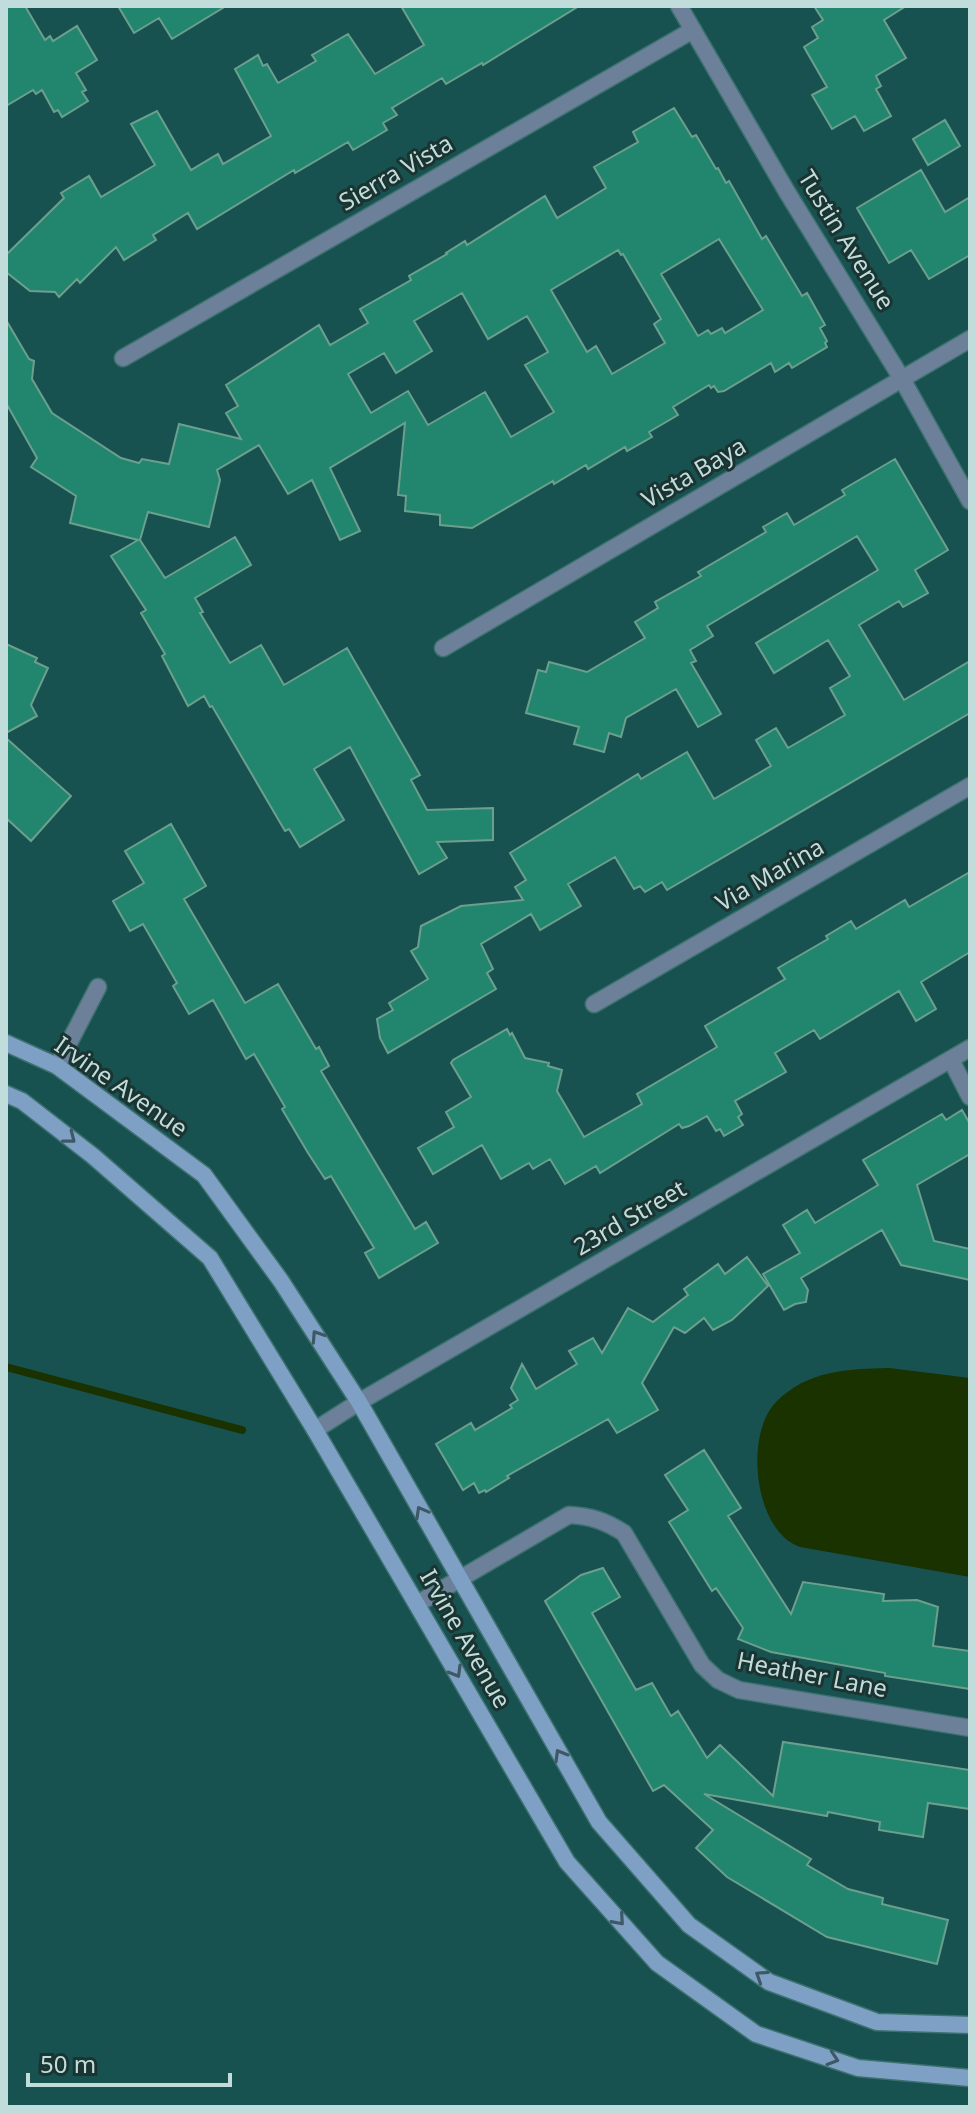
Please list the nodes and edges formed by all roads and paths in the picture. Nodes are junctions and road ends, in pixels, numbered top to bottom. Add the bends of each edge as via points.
1 (679, 6) edge
2 (693, 30) junction
3 (970, 339) edge
4 (123, 358) dead end
5 (902, 379) junction
6 (970, 501) edge
7 (443, 648) dead end
8 (970, 786) edge
9 (98, 987) dead end
10 (594, 1004) dead end
11 (6, 1043) edge
12 (970, 1048) edge
13 (951, 1060) junction
14 (57, 1066) junction
15 (6, 1094) edge
16 (970, 1097) edge
17 (359, 1402) junction
18 (315, 1430) junction
19 (459, 1580) junction
20 (417, 1604) junction
21 (970, 1728) edge
22 (970, 2025) edge
23 (970, 2078) edge

1 - 2 street, Tustin Avenue
2 - 4 street, Sierra Vista
2 - 5 street, Tustin Avenue
3 - 5 street, Vista Baya
5 - 6 street, Tustin Avenue
5 - 7 street, Vista Baya
8 - 10 street, Via Marina
9 - 14 street
11 - 14 main road, Irvine Avenue
12 - 13 street, 23rd Street
13 - 16 street
13 - 17 street, 23rd Street
17 -> 14 main road, Irvine Avenue via 204,1175
15 -> 18 main road, Irvine Avenue via 93,1156 210,1258
17 - 18 street, 23rd Street
19 -> 17 main road, Irvine Avenue
18 - 20 main road, Irvine Avenue
19 - 20 street, Heather Lane
19 - 21 street, Heather Lane via 569,1515 589,1516 624,1533 702,1665 718,1680 739,1690
22 -> 19 main road, Irvine Avenue via 877,2022 769,1982 689,1925 599,1822
20 -> 23 main road, Irvine Avenue via 567,1862 657,1963 756,2034 858,2068

